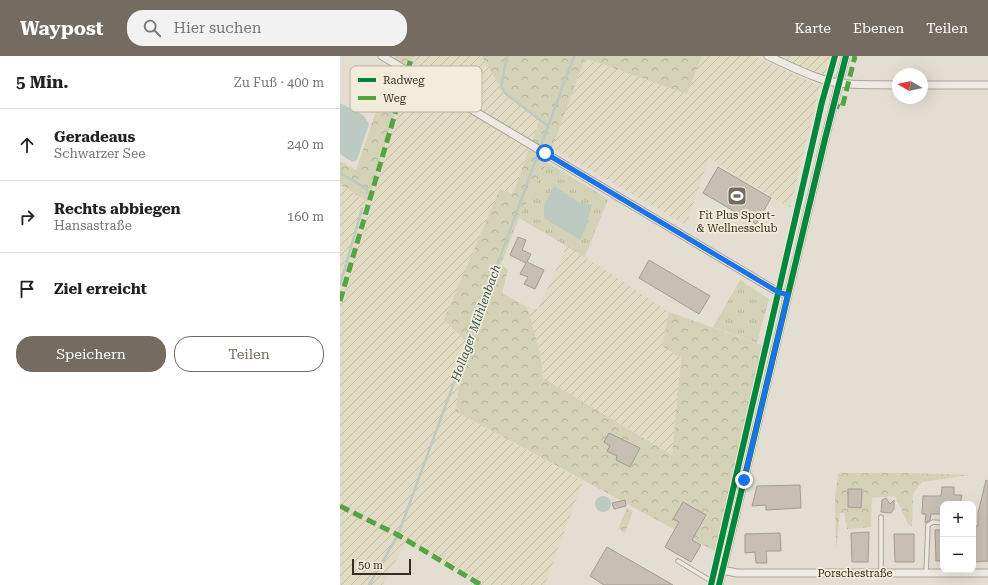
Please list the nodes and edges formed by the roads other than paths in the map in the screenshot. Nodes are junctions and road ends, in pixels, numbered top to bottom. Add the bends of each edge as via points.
1 (382, 56) edge
2 (768, 56) edge
3 (846, 56) edge
4 (399, 66) edge
5 (840, 83) junction
6 (892, 84) edge
7 (928, 85) edge
8 (988, 85) edge
9 (476, 112) edge
10 (788, 295) junction
11 (881, 517) dead end
12 (940, 523) edge
13 (678, 561) dead end
14 (722, 570) junction
15 (881, 572) junction
16 (988, 572) edge
17 (926, 573) junction
18 (719, 584) edge

1 - 4 street
2 - 5 street via 816,78
3 - 5 street
5 - 6 street
5 - 10 street
7 - 8 street
9 - 10 street via 778,292
10 - 14 street
11 - 15 lane
12 - 17 lane via 933,522 928,525
13 - 18 lane
14 - 15 street, Porschestraße via 737,573
14 - 18 street
15 - 17 street, Porschestraße
16 - 17 street, Porschestraße

